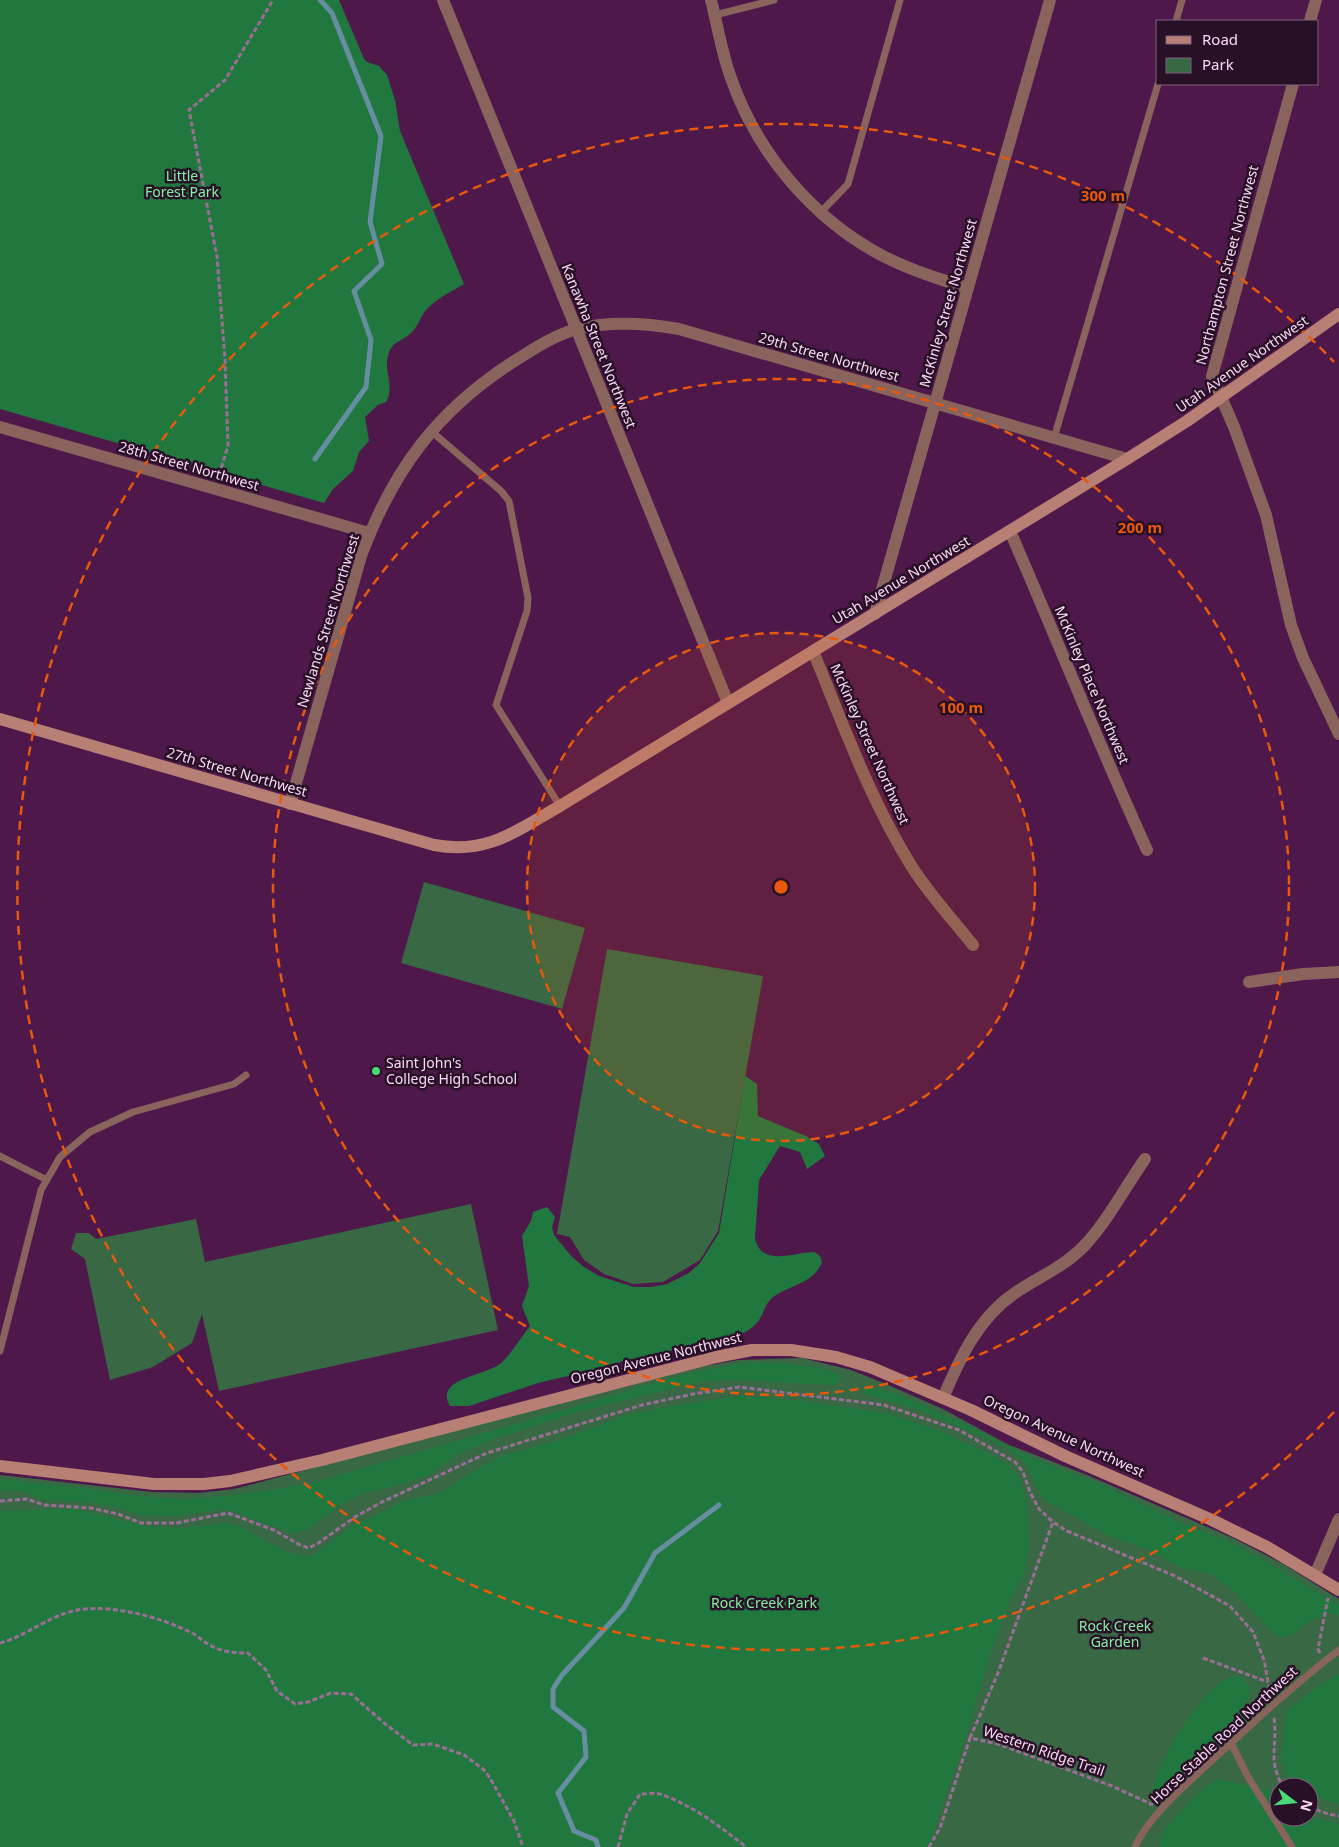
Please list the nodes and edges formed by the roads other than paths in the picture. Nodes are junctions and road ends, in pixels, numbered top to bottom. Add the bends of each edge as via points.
1 (443, 0) edge
2 (711, 0) edge
3 (774, 0) edge
4 (900, 0) edge
5 (1050, 0) edge
6 (1182, 0) edge
7 (1316, 0) edge
8 (714, 15) junction
9 (1176, 20) edge
10 (1310, 20) edge
11 (1158, 85) edge
12 (1293, 85) edge
13 (821, 212) junction
14 (968, 288) junction
15 (1339, 314) edge
16 (576, 329) junction
17 (1222, 397) junction
18 (935, 403) junction
19 (0, 427) edge
20 (431, 431) junction
21 (1054, 438) junction
22 (1127, 459) junction
23 (1010, 531) junction
24 (370, 533) junction
25 (875, 614) junction
26 (813, 651) junction
27 (728, 703) junction
28 (0, 719) edge
29 (1339, 734) edge
30 (290, 804) junction
31 (560, 806) junction
32 (466, 848) joint
33 (1146, 850) dead end
34 (973, 945) dead end
35 (1339, 972) edge
36 (1249, 982) dead end
37 (246, 1075) dead end
38 (0, 1156) edge
39 (1144, 1159) dead end
40 (47, 1180) junction
41 (0, 1351) edge
42 (943, 1398) junction
43 (0, 1466) edge
44 (1339, 1519) edge
45 (1315, 1575) junction
46 (1334, 1593) edge
47 (1339, 1650) edge
48 (1231, 1743) junction
49 (1135, 1847) edge
50 (1292, 1847) edge

1 - 16 street, Kanawha Street Northwest
2 - 8 street
3 - 8 lane
4 - 13 lane via 848,184
5 - 14 street, McKinley Street Northwest
6 - 9 lane
7 - 10 street
8 - 13 street via 731,81 749,120 780,169
11 - 21 lane
12 - 17 street, Northampton Street Northwest via 1212,376
13 - 14 street via 861,244 882,256 923,274
14 - 18 street, McKinley Street Northwest
15 - 17 street, Utah Avenue Northwest
16 - 18 street, 29th Street Northwest via 622,324 679,329
16 - 20 street, Newlands Street Northwest via 534,348 484,382 451,409
16 - 27 street, Kanawha Street Northwest
17 - 22 street, Utah Avenue Northwest
17 - 29 street, Northampton Street Northwest via 1266,515 1291,625
18 - 21 street, 29th Street Northwest
18 - 25 street, McKinley Street Northwest
19 - 24 street, 28th Street Northwest
20 - 24 street, Newlands Street Northwest via 401,472
20 - 31 lane via 502,491 509,501 528,611 496,705
21 - 22 street, 29th Street Northwest
22 - 23 street, Utah Avenue Northwest
23 - 25 street, Utah Avenue Northwest
23 - 33 street, McKinley Place Northwest
24 - 30 street, Newlands Street Northwest via 352,583
25 - 26 street, Utah Avenue Northwest
26 - 27 street, Utah Avenue Northwest
26 - 34 street, McKinley Street Northwest via 865,777 893,834 932,896
27 - 31 street, Utah Avenue Northwest
28 - 30 street, 27th Street Northwest
30 - 32 street, 27th Street Northwest via 434,845
31 - 32 street, Utah Avenue Northwest via 505,838
35 - 36 street
37 - 40 lane via 234,1084 133,1112 90,1132 60,1157
38 - 40 lane
39 - 42 street via 1105,1220 1084,1246 989,1315 959,1360
40 - 41 lane via 41,1190
42 - 43 street, Oregon Avenue Northwest via 870,1367 836,1357 791,1350 752,1350 230,1481 154,1484
42 - 45 street, Oregon Avenue Northwest via 1221,1524
44 - 45 street
45 - 46 street, Oregon Avenue Northwest
47 - 48 lane, Horse Stable Road Northwest
48 - 49 lane, Horse Stable Road Northwest via 1162,1809
48 - 50 lane via 1248,1777

